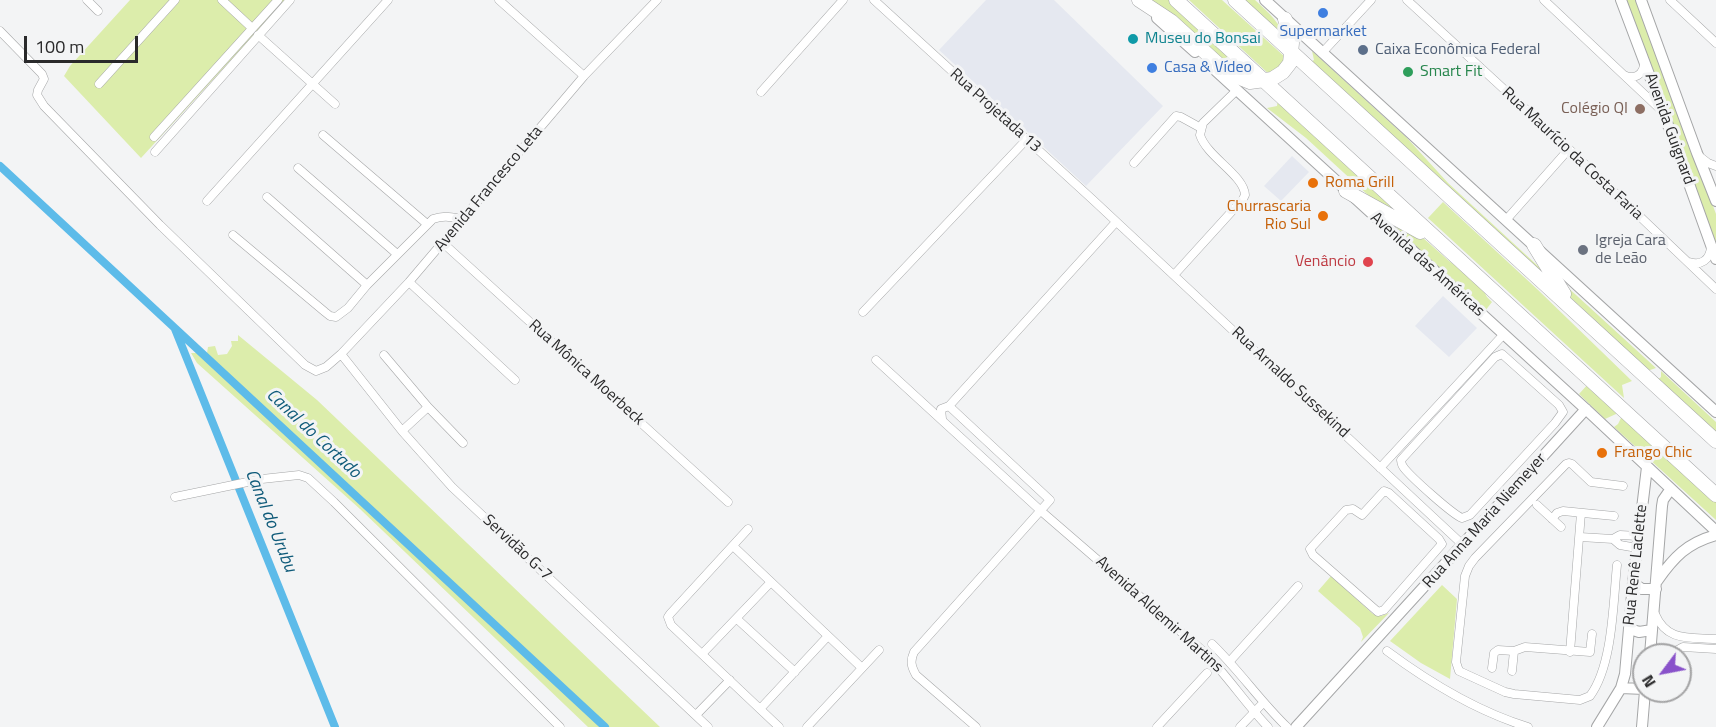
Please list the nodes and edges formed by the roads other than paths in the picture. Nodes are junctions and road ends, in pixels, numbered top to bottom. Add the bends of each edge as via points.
1 (87, 0) edge
2 (175, 0) edge
3 (222, 0) edge
4 (278, 0) edge
5 (290, 0) edge
6 (388, 0) edge
7 (499, 0) edge
8 (657, 0) edge
9 (843, 0) edge
10 (874, 0) edge
11 (1138, 0) edge
12 (1176, 0) edge
13 (1235, 0) edge
14 (1264, 0) edge
15 (1371, 0) edge
16 (1407, 0) edge
17 (1544, 0) edge
18 (1621, 0) edge
19 (1670, 0) edge
20 (1643, 3) edge
21 (98, 11) dead end
22 (1286, 19) junction
23 (252, 28) junction
24 (0, 31) edge
25 (258, 35) junction
26 (1716, 43) edge
27 (1292, 52) junction
28 (1322, 53) junction
29 (1644, 61) junction
30 (1623, 74) junction
31 (584, 76) junction
32 (1265, 81) junction
33 (312, 83) junction
34 (99, 84) dead end
35 (1237, 90) junction
36 (762, 92) dead end
37 (335, 104) dead end
38 (1664, 114) junction
39 (1201, 128) junction
40 (323, 135) dead end
41 (153, 137) dead end
42 (1027, 139) junction
43 (1569, 149) junction
44 (155, 152) dead end
45 (1697, 153) junction
46 (1134, 163) dead end
47 (1716, 166) edge
48 (298, 168) dead end
49 (1346, 190) junction
50 (267, 197) dead end
51 (207, 201) dead end
52 (1716, 201) edge
53 (462, 219) junction
54 (1506, 220) junction
55 (1116, 222) junction
56 (427, 224) junction
57 (232, 235) dead end
58 (1438, 242) junction
59 (443, 243) junction
60 (1711, 244) junction
61 (1534, 245) junction
62 (397, 254) junction
63 (1716, 259) edge
64 (1685, 260) junction
65 (1173, 275) junction
66 (409, 282) junction
67 (367, 285) junction
68 (1716, 290) edge
69 (1572, 309) junction
70 (863, 312) dead end
71 (1504, 334) junction
72 (341, 354) junction
73 (384, 355) dead end
74 (876, 360) dead end
75 (515, 380) dead end
76 (428, 406) junction
77 (949, 406) junction
78 (1586, 410) junction
79 (1716, 412) edge
80 (942, 419) junction
81 (402, 431) junction
82 (1716, 441) edge
83 (463, 443) dead end
84 (1647, 467) junction
85 (1380, 468) junction
86 (1623, 486) dead end
87 (1402, 489) junction
88 (1670, 490) junction
89 (1716, 495) edge
90 (175, 497) dead end
91 (1395, 497) junction
92 (1439, 500) junction
93 (728, 502) dead end
94 (1537, 505) dead end
95 (1041, 511) junction
96 (1428, 512) junction
97 (1581, 513) junction
98 (1614, 516) dead end
99 (1552, 519) junction
100 (1561, 527) dead end
101 (748, 529) dead end
102 (1716, 533) edge
103 (1638, 536) junction
104 (1580, 537) junction
105 (1659, 537) junction
106 (1613, 539) junction
107 (1462, 545) junction
108 (733, 546) junction
109 (1637, 548) junction
110 (1617, 565) dead end
111 (771, 582) junction
112 (1632, 583) junction
113 (1656, 585) junction
114 (1298, 586) dead end
115 (1654, 612) junction
116 (737, 619) junction
117 (1630, 629) junction
118 (1652, 630) junction
119 (1592, 634) dead end
120 (828, 636) junction
121 (1716, 639) edge
122 (1651, 643) edge
123 (1212, 644) dead end
124 (1692, 648) edge
125 (1716, 649) edge
126 (879, 650) dead end
127 (1387, 651) dead end
128 (1514, 651) junction
129 (1570, 652) junction
130 (703, 653) junction
131 (1230, 661) junction
132 (862, 668) junction
133 (1492, 668) dead end
134 (1512, 671) dead end
135 (795, 672) junction
136 (1207, 673) dead end
137 (730, 680) junction
138 (1621, 688) junction
139 (1632, 689) edge
140 (1263, 703) junction
141 (1644, 703) edge
142 (760, 709) junction
143 (1254, 712) junction
144 (696, 715) junction
145 (560, 727) edge
146 (708, 727) edge
147 (779, 727) edge
148 (807, 727) edge
149 (976, 727) edge
150 (1157, 727) edge
151 (1240, 727) edge
152 (1268, 727) edge
153 (1287, 727) edge
154 (1296, 727) edge
155 (1528, 727) edge
156 (1597, 727) edge
157 (1642, 727) edge

1 - 21 street
2 - 34 street
3 - 23 street
4 - 23 street
5 - 25 street
6 - 33 street
7 - 31 street
8 - 31 street, Avenida Francesco Leta
9 - 36 street
10 - 42 street, Rua Projetada 13
11 - 32 highway via 1171,21 1228,73 1250,82
11 - 35 street, Avenida das Américas
12 - 32 highway, Avenida das Américas
13 - 27 highway
14 - 22 street
15 - 28 street
16 - 43 street, Rua Maurício da Costa Faria
17 - 30 street
18 - 29 street, Avenida Guignard
19 - 26 street
20 - 45 street, Avenida Guignard
22 - 27 highway
22 - 28 street
23 - 41 street
24 - 72 street, Avenida Francesco Leta via 42,74 44,79 37,95 44,106 305,365 316,371
25 - 33 street
25 - 44 street
27 - 32 highway via 1287,68
27 - 69 highway
28 - 54 street
29 - 30 street via 1638,76 1630,78
29 - 38 street, Avenida Guignard
30 - 38 street
31 - 53 street, Avenida Francesco Leta
32 - 58 highway, Avenida das Américas
33 - 37 street
33 - 51 street
35 - 39 street
35 - 49 street, Avenida das Américas
38 - 60 street, Avenida Guignard
39 - 46 street via 1176,116
39 - 65 street via 1202,142 1242,184 1245,195
40 - 56 street
42 - 55 street, Rua Projetada 13
42 - 70 street
43 - 54 street
43 - 64 street, Rua Maurício da Costa Faria
45 - 47 street
45 - 52 street, Avenida Guignard
48 - 62 street
49 - 58 highway
49 - 71 street, Avenida das Américas
50 - 67 street
53 - 56 street via 441,216
53 - 59 street, Avenida Francesco Leta
54 - 61 street
55 - 65 street, Rua Arnaldo Sussekind
55 - 77 street
56 - 62 street
57 - 67 street via 330,316 336,317 348,308
58 - 89 highway, Avenida das Américas
59 - 66 street, Avenida Francesco Leta
59 - 93 street, Rua Mônica Moerbeck
60 - 63 street, Avenida Guignard
60 - 64 street via 1711,252 1703,262
61 - 69 highway
61 - 79 street
62 - 67 street
64 - 68 street, Rua Maurício da Costa Faria
65 - 85 street, Rua Arnaldo Sussekind
66 - 72 street, Avenida Francesco Leta
66 - 75 street
69 - 82 highway
71 - 78 street, Avenida das Américas
71 - 85 street
72 - 81 street, Servidão G-7
73 - 76 street
74 - 80 street, Avenida Aldemir Martins
76 - 81 street
76 - 83 street
77 - 80 street via 941,409
77 - 95 street via 1050,500
78 - 84 street, Avenida das Américas
78 - 107 street, Rua Anna Maria Niemeyer
80 - 95 street, Avenida Aldemir Martins
81 - 144 street, Servidão G-7 via 452,488
84 - 88 street, Avenida das Américas
84 - 103 street, Rua Renê Laclette
85 - 87 street, Rua Arnaldo Sussekind
86 - 110 street via 1591,482 1572,464 1566,464 1475,558 1465,576 1456,662 1459,671 1514,694 1580,700 1590,696 1608,647
87 - 91 street
87 - 96 street, Rua Arnaldo Sussekind
88 - 102 street, Avenida das Américas
88 - 105 street, Rua Renê Laclette via 1663,500
90 - 145 street via 262,479 291,475 308,478
91 - 91 street via 1384,492 1362,515 1353,509 1346,510 1310,549 1312,555 1377,612 1384,610 1442,544
92 - 92 street via 1402,466 1401,460 1502,354 1560,405 1563,412 1470,515 1462,519
92 - 96 street
94 - 99 street
95 - 143 street, Avenida Aldemir Martins via 1203,651
95 - 149 street via 911,660 916,675
96 - 107 street, Rua Arnaldo Sussekind
97 - 98 street
97 - 99 street via 1560,512
97 - 104 street
99 - 100 street
101 - 108 street
102 - 113 street via 1673,560
103 - 105 street via 1651,531
103 - 106 street via 1620,535
103 - 109 street, Rua Renê Laclette
104 - 106 street
104 - 129 street
105 - 113 street, Rua Renê Laclette
106 - 109 street via 1620,545
107 - 154 street, Rua Anna Maria Niemeyer
108 - 111 street
108 - 130 street via 669,617 671,625
109 - 112 street, Rua Renê Laclette
111 - 116 street
111 - 120 street
112 - 113 street via 1642,590
112 - 117 street, Rua Renê Laclette
113 - 115 street, Rua Renê Laclette
114 - 131 street
115 - 118 street, Rua Renê Laclette
115 - 121 street via 1662,628 1674,635
116 - 130 street
116 - 135 street
117 - 118 street
117 - 138 street, Rua Renê Laclette
118 - 122 street, Rua Renê Laclette
119 - 129 street via 1590,652
120 - 132 street
120 - 135 street
123 - 131 street, Avenida Aldemir Martins
124 - 125 street
126 - 132 street
127 - 155 street via 1466,702
128 - 129 street via 1525,647
128 - 133 street via 1495,651
128 - 134 street
130 - 137 street
131 - 140 street, Avenida Aldemir Martins
132 - 148 street
135 - 142 street
136 - 150 street
137 - 142 street
137 - 144 street
138 - 139 street
138 - 156 street, Rua Renê Laclette
140 - 143 street
140 - 153 street, Avenida Aldemir Martins
141 - 157 street
142 - 147 street
143 - 151 street
143 - 152 street, Avenida Aldemir Martins
144 - 146 street, Servidão G-7

